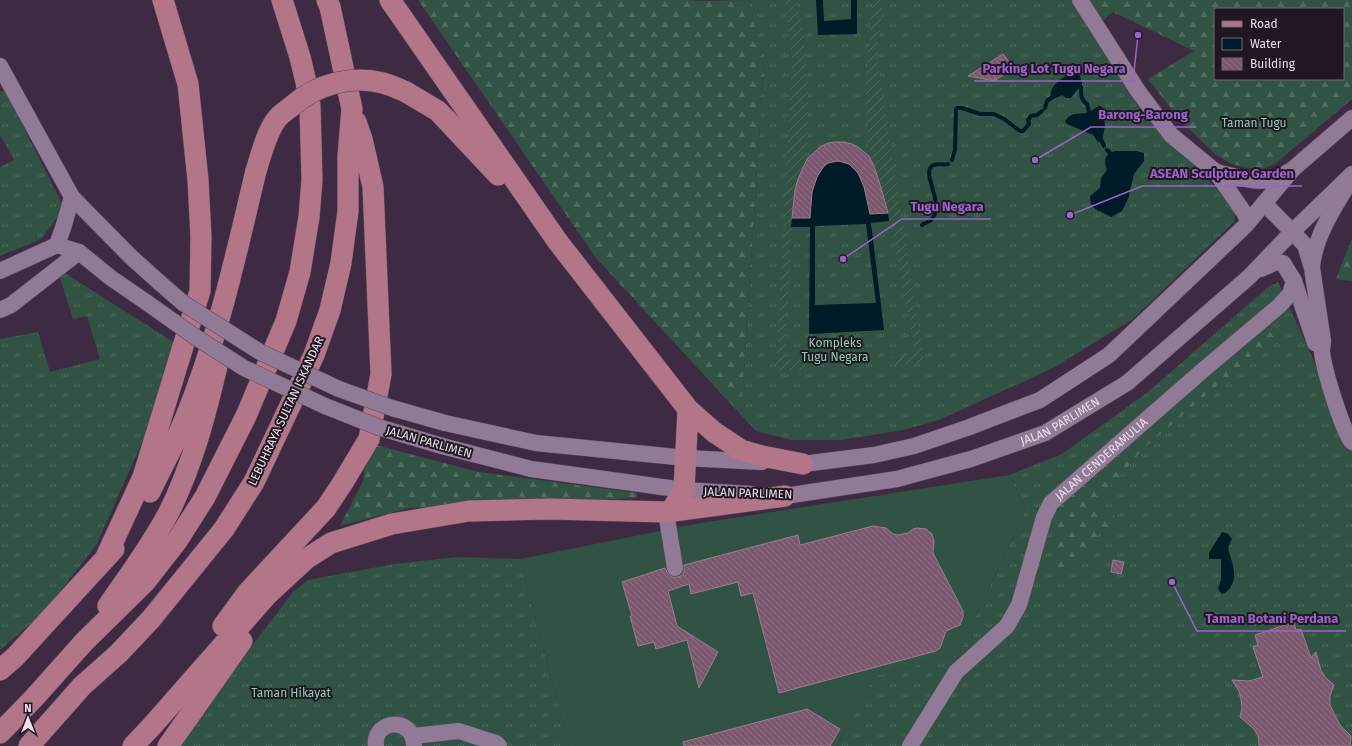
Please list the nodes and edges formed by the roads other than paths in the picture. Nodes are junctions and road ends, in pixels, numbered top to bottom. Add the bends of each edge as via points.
1 (163, 0) edge
2 (273, 0) edge
3 (282, 0) edge
4 (327, 0) edge
5 (390, 0) edge
6 (1080, 0) edge
7 (300, 57) junction
8 (0, 66) edge
9 (352, 109) junction
10 (1352, 118) edge
11 (1293, 168) junction
12 (1216, 172) junction
13 (1352, 174) edge
14 (1352, 178) edge
15 (72, 197) junction
16 (1264, 203) junction
17 (1248, 222) junction
18 (1293, 232) junction
19 (558, 242) junction
20 (57, 244) junction
21 (79, 252) junction
22 (1312, 268) junction
23 (0, 271) edge
24 (147, 271) junction
25 (232, 272) junction
26 (1249, 277) junction
27 (1294, 281) junction
28 (132, 293) junction
29 (1279, 306) junction
30 (0, 310) edge
31 (1306, 315) junction
32 (1322, 352) junction
33 (688, 409) junction
34 (1350, 434) edge
35 (536, 443) junction
36 (686, 458) junction
37 (803, 464) junction
38 (531, 469) junction
39 (684, 490) junction
40 (785, 496) junction
41 (669, 511) junction
42 (105, 559) junction
43 (675, 568) dead end
44 (267, 595) junction
45 (84, 642) junction
46 (0, 670) edge
47 (34, 698) junction
48 (0, 726) edge
49 (152, 726) junction
50 (0, 733) edge
51 (414, 741) edge
52 (29, 746) edge
53 (133, 746) edge
54 (168, 746) edge
55 (376, 746) edge
56 (499, 746) edge
57 (910, 746) edge

1 - 42 main road via 188,84 198,180 200,291 143,477
2 - 7 main road
3 - 7 main road
4 - 9 main road, LEBUHRAYA SULTAN ISKANDAR
5 - 19 main road
6 - 12 street via 1138,91 1171,135
7 - 45 main road via 310,106 312,180 300,272 286,321 246,416 205,497 177,541 145,582
8 - 15 street, JALAN PARLIMEN
9 - 49 main road via 373,187 381,374 369,439 326,508 248,592
9 - 52 main road, LEBUHRAYA SULTAN ISKANDAR via 348,156 348,212 341,263 330,310 314,355 254,482 224,529 151,619 119,653 82,686
10 - 11 street, JALAN PARLIMEN
11 - 12 street via 1283,176 1256,181
11 - 16 street, JALAN PARLIMEN
12 - 17 street
13 - 18 street, JALAN PARLIMEN
14 - 22 street via 1328,218 1314,255
15 - 20 street
15 - 24 street, JALAN PARLIMEN
16 - 17 street, JALAN PARLIMEN
16 - 18 street
17 - 37 street, JALAN PARLIMEN via 1109,355 1040,400 914,446 874,455
18 - 22 street via 1305,245
18 - 26 street, JALAN PARLIMEN
19 - 25 main road, bridge via 438,111 406,92 383,83 364,80 341,81 301,97 276,119 263,147 256,171
19 - 33 main road
20 - 21 street, JALAN PARLIMEN
20 - 23 street
21 - 28 street, JALAN PARLIMEN
21 - 30 street via 12,305
22 - 32 street via 1323,341
24 - 28 street
24 - 35 street, JALAN PARLIMEN, bridge via 183,303 260,352 339,389 445,424
25 - 42 main road via 210,349 185,419 141,510 123,538
25 - 45 main road via 223,339 206,411 190,462 169,511 149,545
26 - 27 street via 1264,267 1283,262
26 - 40 street, JALAN PARLIMEN via 1127,383 1045,433 971,459 897,479
27 - 29 street, JALAN CENDERAMULIA via 1290,294
27 - 31 street
28 - 38 street, JALAN PARLIMEN, bridge via 244,368 338,412 442,446
29 - 31 street via 1296,309
29 - 57 street, JALAN CENDERAMULIA via 1052,503 1044,517 1019,605 1007,626 956,672
31 - 32 street via 1316,344
32 - 34 street via 1332,392
33 - 36 main road
33 - 37 main road via 714,432 741,450
35 - 36 street, JALAN PARLIMEN
35 - 38 street
36 - 37 street, JALAN PARLIMEN
36 - 39 main road
38 - 39 street, JALAN PARLIMEN
39 - 40 street, JALAN PARLIMEN
39 - 41 main road
40 - 41 main road
41 - 43 street
41 - 44 main road via 469,511 392,524 331,543 306,559
42 - 46 main road
44 - 49 main road
44 - 54 main road via 240,644
45 - 47 main road
47 - 48 main road
47 - 50 main road
49 - 53 main road
51 - 55 street via 409,730 402,725 394,724 379,732
51 - 56 street via 459,732

